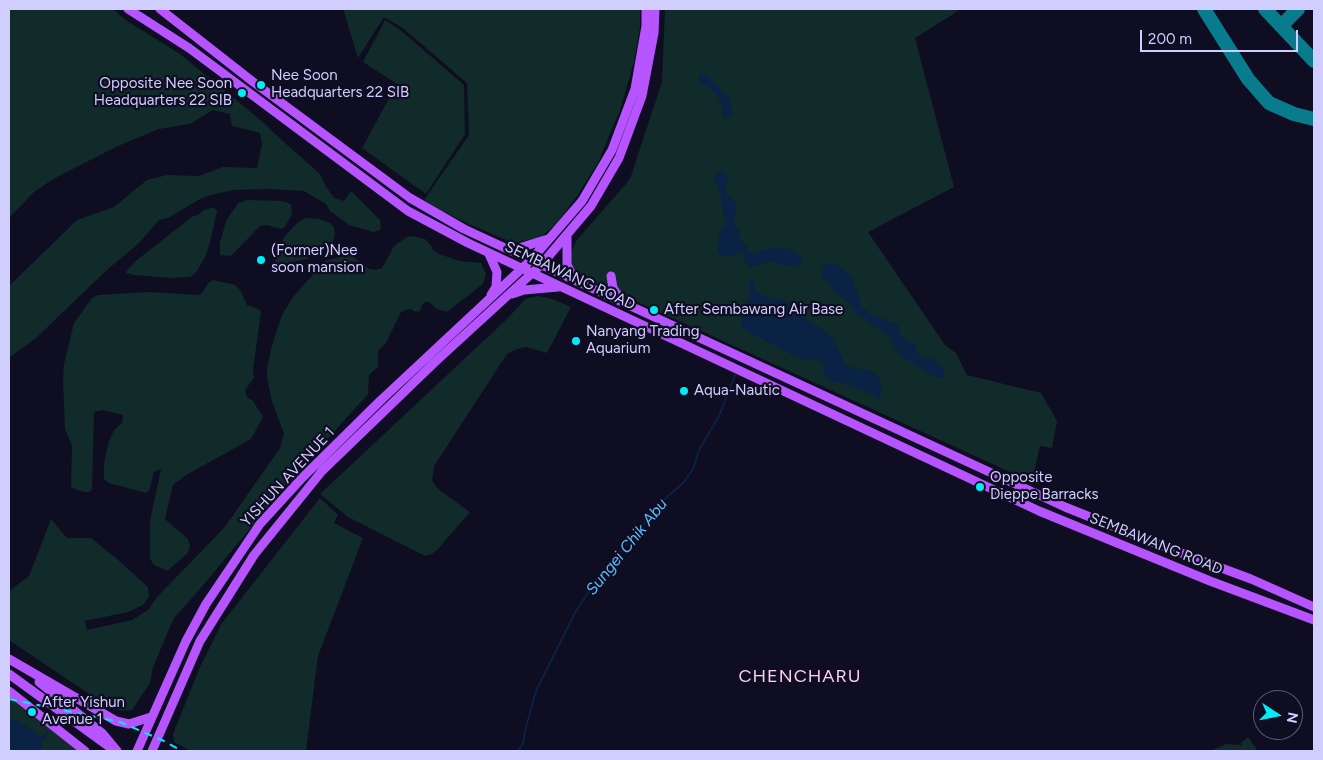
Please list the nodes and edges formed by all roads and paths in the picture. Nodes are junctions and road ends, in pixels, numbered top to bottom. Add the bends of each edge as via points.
1 (128, 9) edge
2 (160, 9) edge
3 (646, 9) edge
4 (655, 9) edge
5 (550, 238) junction
6 (567, 238) junction
7 (504, 248) junction
8 (489, 254) junction
9 (531, 260) junction
10 (542, 264) junction
11 (522, 269) junction
12 (533, 273) junction
13 (611, 276) dead end
14 (576, 280) junction
15 (562, 286) junction
16 (507, 296) junction
17 (623, 301) junction
18 (485, 303) junction
19 (1314, 607) edge
20 (1314, 620) edge
21 (9, 659) edge
22 (9, 674) edge
23 (9, 691) edge
24 (151, 717) junction
25 (158, 737) junction
26 (85, 751) edge
27 (116, 751) edge
28 (137, 751) edge
29 (152, 751) edge
30 (158, 751) edge

1 - 8 main road, SEMBAWANG ROAD via 189,48 408,211
2 - 7 main road, SEMBAWANG ROAD via 410,198
3 - 5 main road, YISHUN AVENUE 1 via 635,89 612,150 582,201
4 - 6 main road, YISHUN AVENUE 1 via 654,33 642,96 619,158 592,206
5 - 7 main road
5 - 9 main road, YISHUN AVENUE 1
6 - 10 main road, YISHUN AVENUE 1
6 - 14 main road via 567,265
7 - 9 main road, SEMBAWANG ROAD
8 - 11 main road, SEMBAWANG ROAD
8 - 18 main road via 498,279
9 - 10 main road, SEMBAWANG ROAD
9 - 11 main road, YISHUN AVENUE 1
10 - 12 main road, YISHUN AVENUE 1
10 - 14 main road, SEMBAWANG ROAD
11 - 12 main road, SEMBAWANG ROAD
11 - 18 main road, YISHUN AVENUE 1
12 - 15 main road, SEMBAWANG ROAD
12 - 16 main road, YISHUN AVENUE 1
13 - 17 main road via 613,288
14 - 17 main road, SEMBAWANG ROAD
15 - 16 main road via 524,290
15 - 20 main road, SEMBAWANG ROAD via 1040,511
16 - 25 main road, YISHUN AVENUE 1 via 322,471 254,555 200,641
17 - 19 main road, SEMBAWANG ROAD via 1065,507 1251,579
18 - 24 main road, YISHUN AVENUE 1 via 344,436 260,524 206,604
21 - 24 main road via 116,721 129,724
21 - 27 main road via 99,730
22 - 27 main road
23 - 26 main road
24 - 28 main road, YISHUN AVENUE 1
25 - 29 main road, YISHUN AVENUE 1
25 - 30 main road

